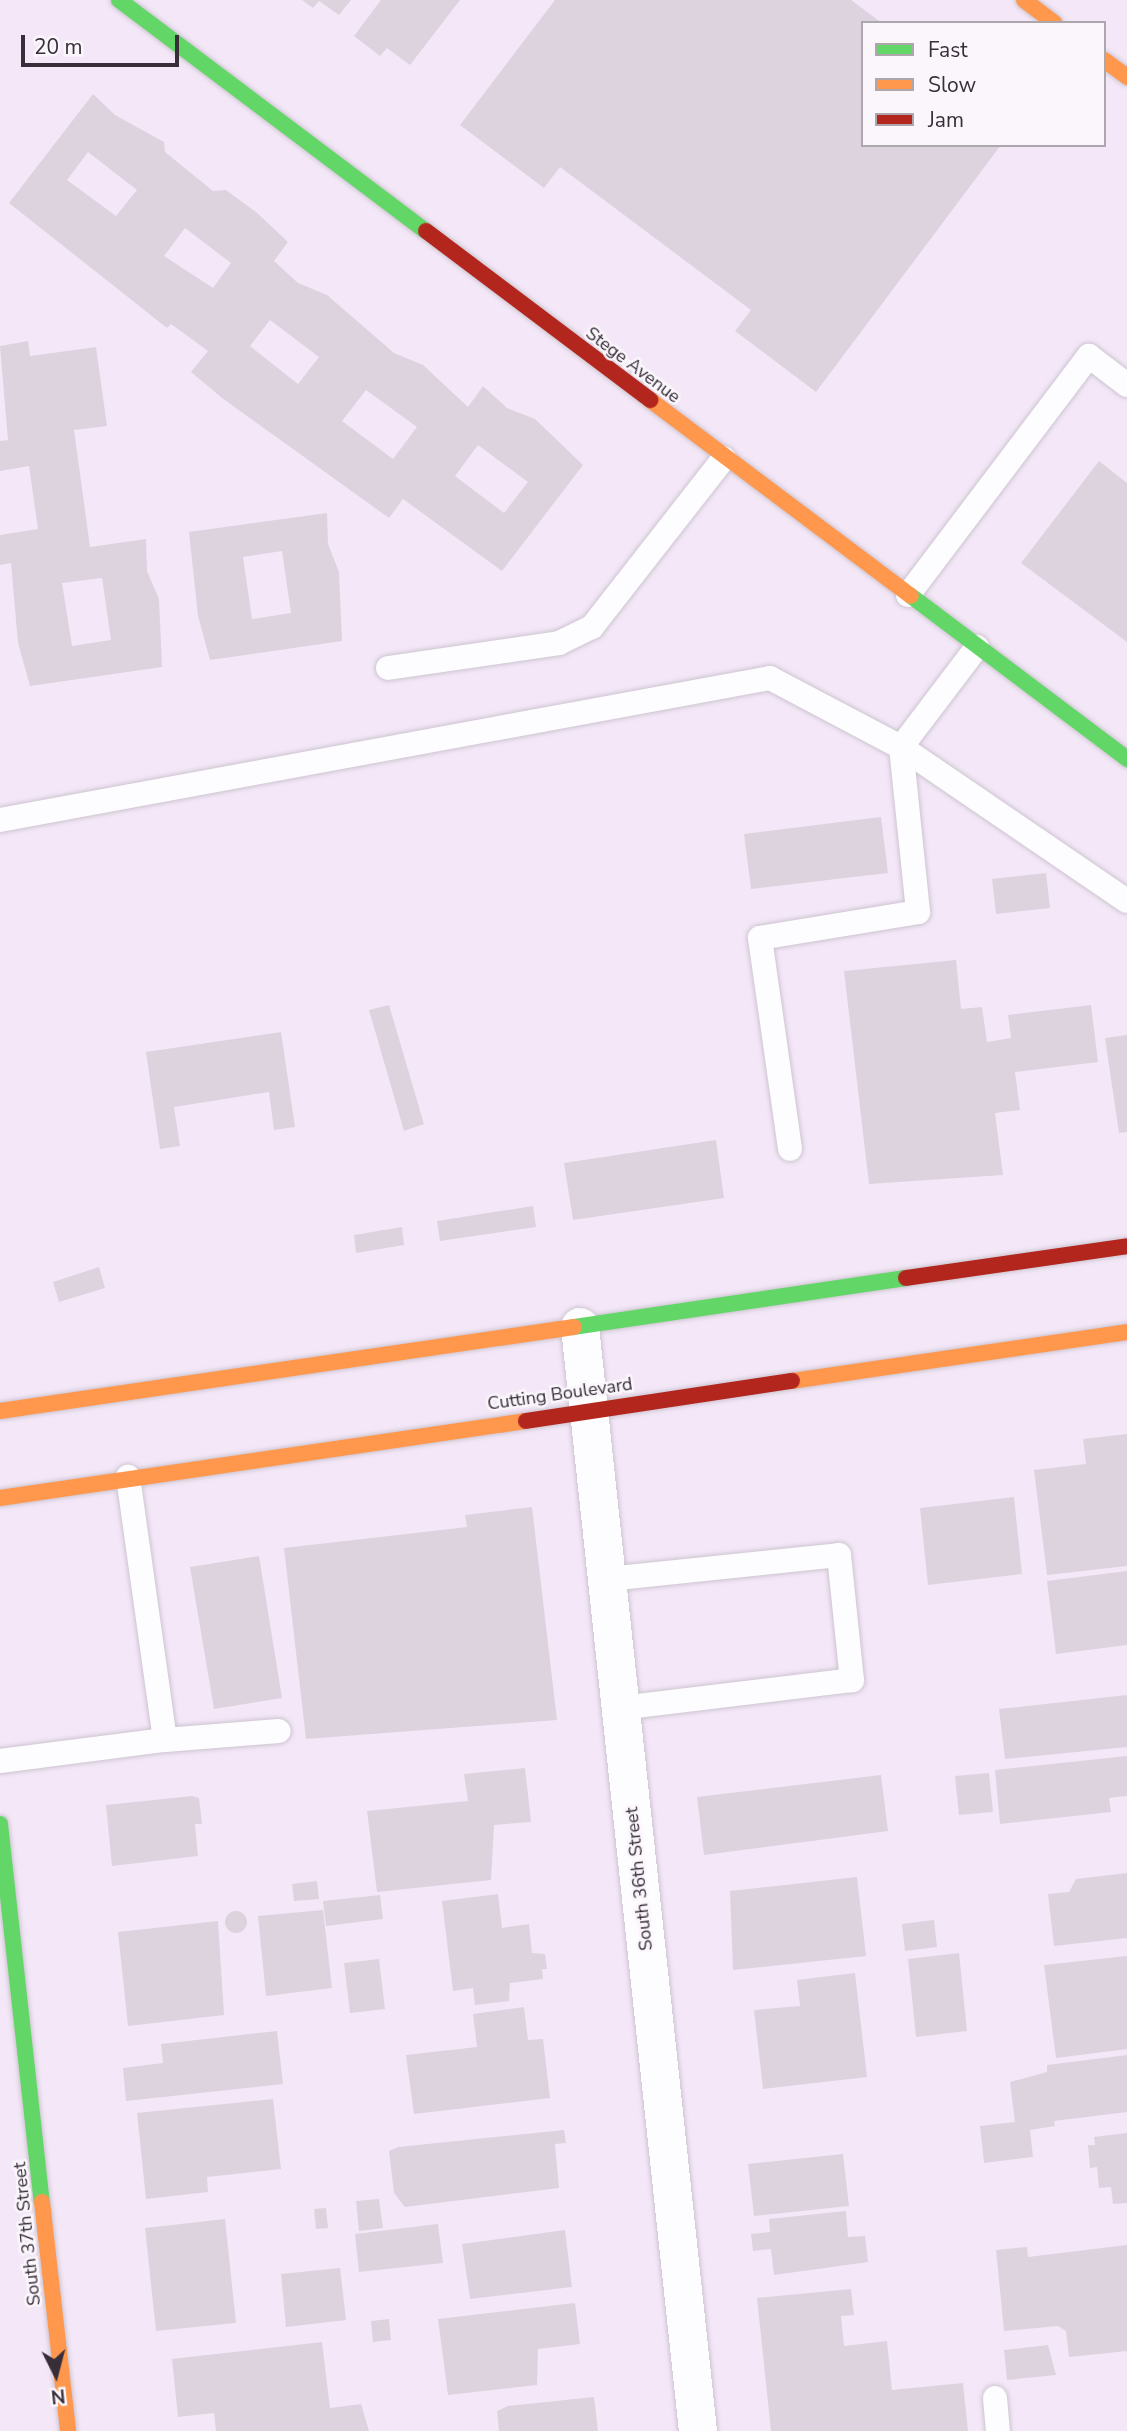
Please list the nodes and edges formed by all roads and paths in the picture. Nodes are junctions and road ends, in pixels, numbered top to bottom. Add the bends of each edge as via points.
1 (119, 0) edge
2 (1024, 0) edge
3 (1051, 21) edge
4 (1106, 61) edge
5 (1127, 77) edge
6 (1127, 385) edge
7 (724, 458) junction
8 (908, 595) junction
9 (977, 647) junction
10 (388, 668) dead end
11 (901, 747) junction
12 (1127, 759) edge
13 (0, 820) edge
14 (1127, 901) edge
15 (790, 1149) dead end
16 (1127, 1246) edge
17 (580, 1328) junction
18 (1127, 1332) edge
19 (592, 1408) junction
20 (0, 1411) edge
21 (128, 1477) junction
22 (0, 1498) edge
23 (607, 1579) junction
24 (621, 1708) junction
25 (279, 1731) dead end
26 (164, 1740) junction
27 (0, 1761) edge
28 (0, 1824) edge
29 (995, 2398) dead end
30 (68, 2431) edge
31 (698, 2431) edge
32 (998, 2431) edge

1 - 7 main road, Stege Avenue
2 - 3 main road
4 - 5 main road
6 - 8 lane via 1089,356
7 - 8 main road, Stege Avenue
7 - 10 lane via 592,628 559,643
8 - 9 main road, Stege Avenue
9 - 11 lane
9 - 12 main road, Stege Avenue
11 - 13 lane via 770,678
11 - 14 lane
11 - 15 lane via 918,912 760,938
16 - 17 main road
17 - 19 street, South 36th Street
17 - 20 main road
18 - 19 main road, Cutting Boulevard
19 - 21 main road, Cutting Boulevard
19 - 23 street, South 36th Street
21 - 22 main road, Cutting Boulevard
21 - 26 lane
23 - 24 street, South 36th Street
23 - 24 lane via 839,1555 852,1680
24 - 31 street, South 36th Street
25 - 26 lane
26 - 27 lane
28 - 30 main road, South 37th Street
29 - 32 lane

